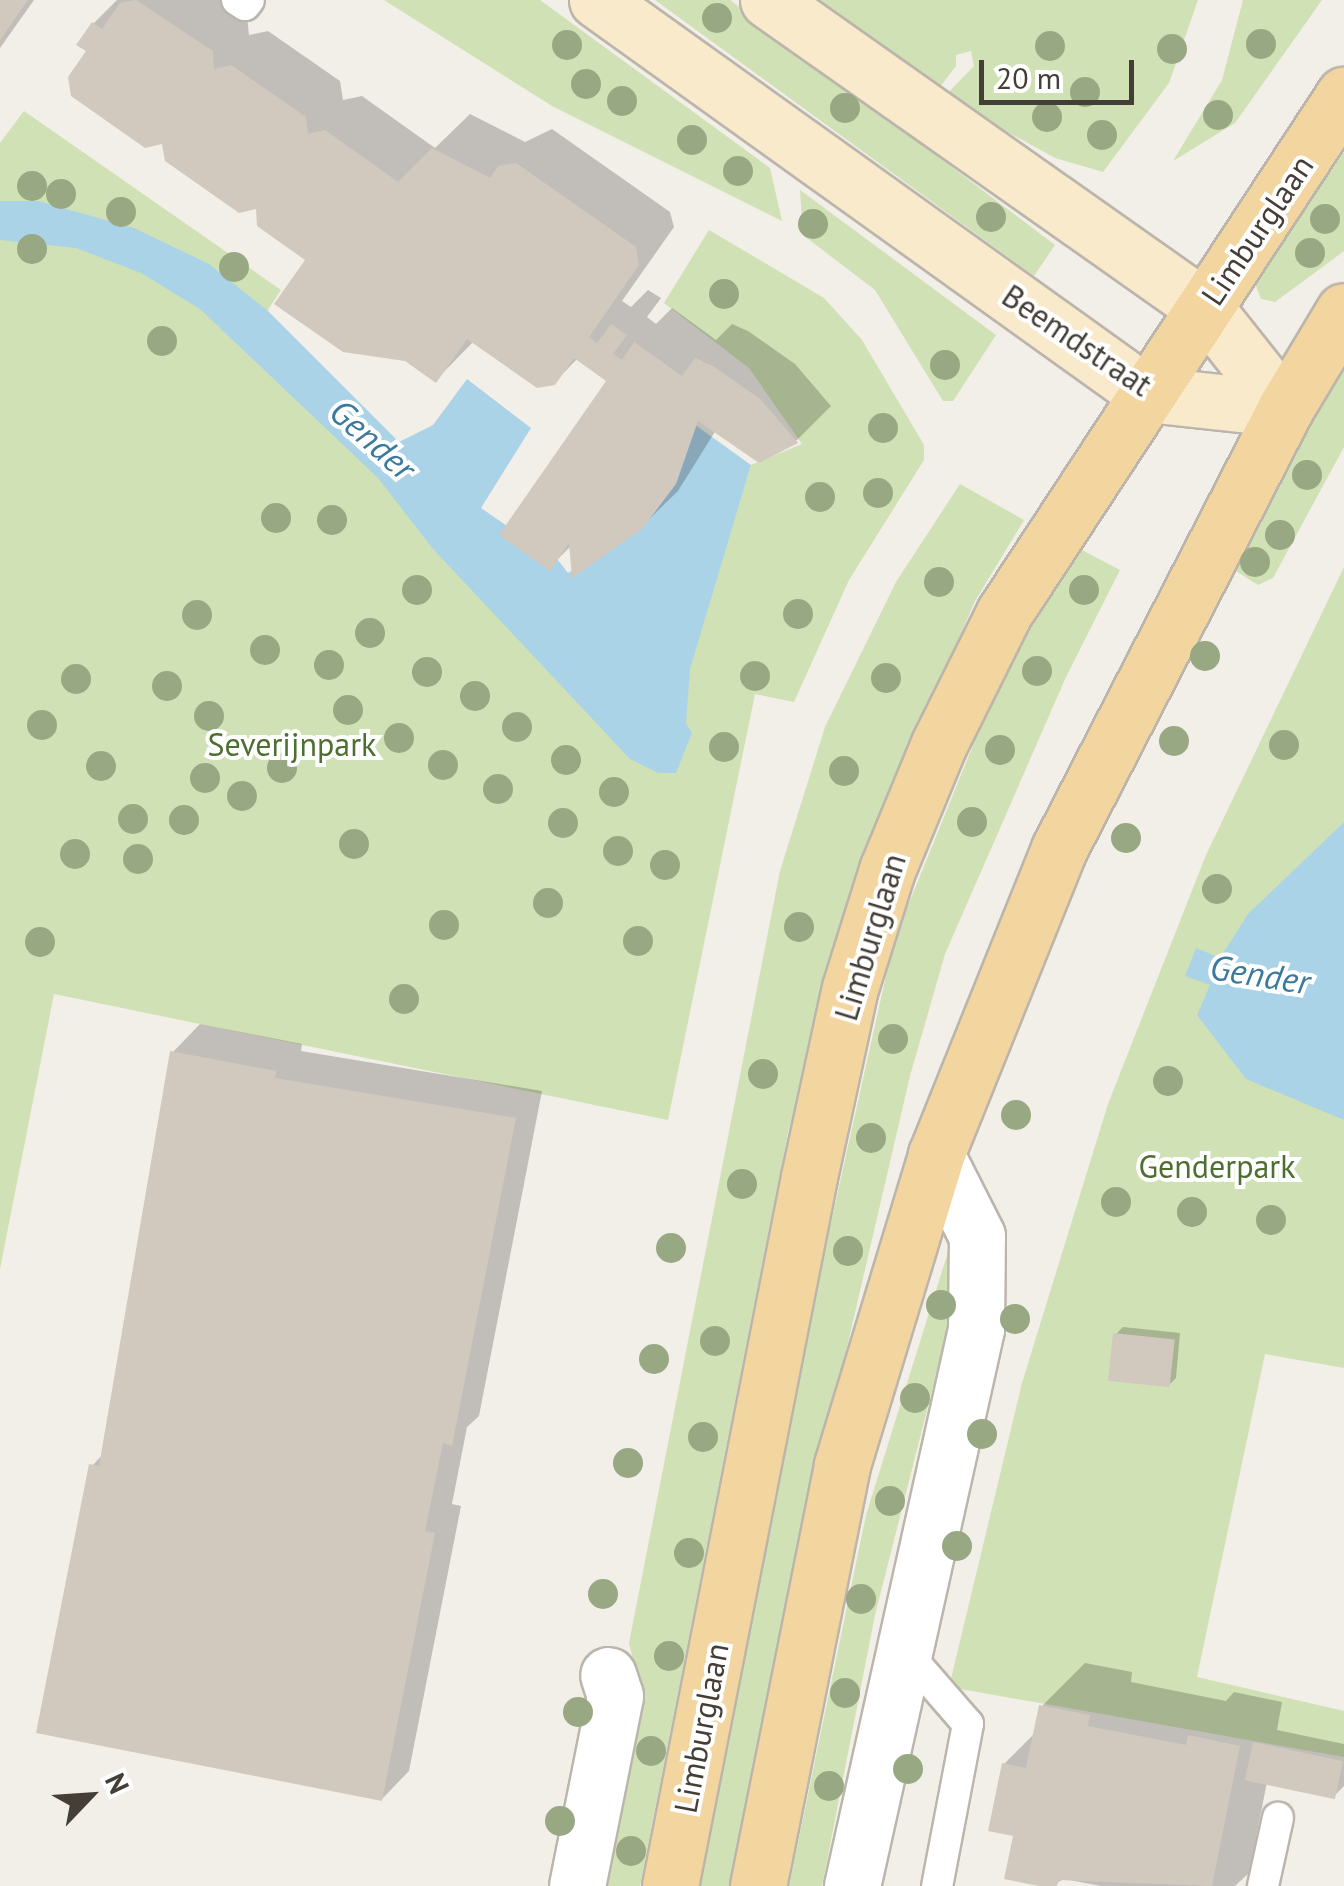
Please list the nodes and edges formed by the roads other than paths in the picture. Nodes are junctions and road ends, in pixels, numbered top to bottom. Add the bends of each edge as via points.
1 (237, 0) edge
2 (249, 0) edge
3 (597, 0) edge
4 (768, 0) edge
5 (1344, 95) edge
6 (1205, 308) junction
7 (1344, 311) edge
8 (1147, 394) junction
9 (1285, 408) junction
10 (936, 1155) junction
11 (901, 1647) junction
12 (608, 1676) dead end
13 (1278, 1818) dead end
14 (578, 1886) edge
15 (670, 1886) edge
16 (758, 1886) edge
17 (852, 1886) edge
18 (937, 1886) edge
19 (1263, 1886) edge

1 - 2 lane via 245,6
3 - 8 main road, Beemdstraat
4 - 6 main road
5 - 6 main road, Limburglaan
6 - 8 main road, Limburglaan
6 - 9 main road
7 - 9 main road
8 - 9 main road, Beemdstraat
8 - 15 main road, Limburglaan via 1004,613 887,870 850,988 808,1178
9 - 10 main road via 1060,848
10 - 11 street via 978,1236 976,1329
10 - 16 main road via 842,1466
11 - 17 street
11 - 18 lane via 968,1724
12 - 14 street via 615,1696
13 - 19 lane

